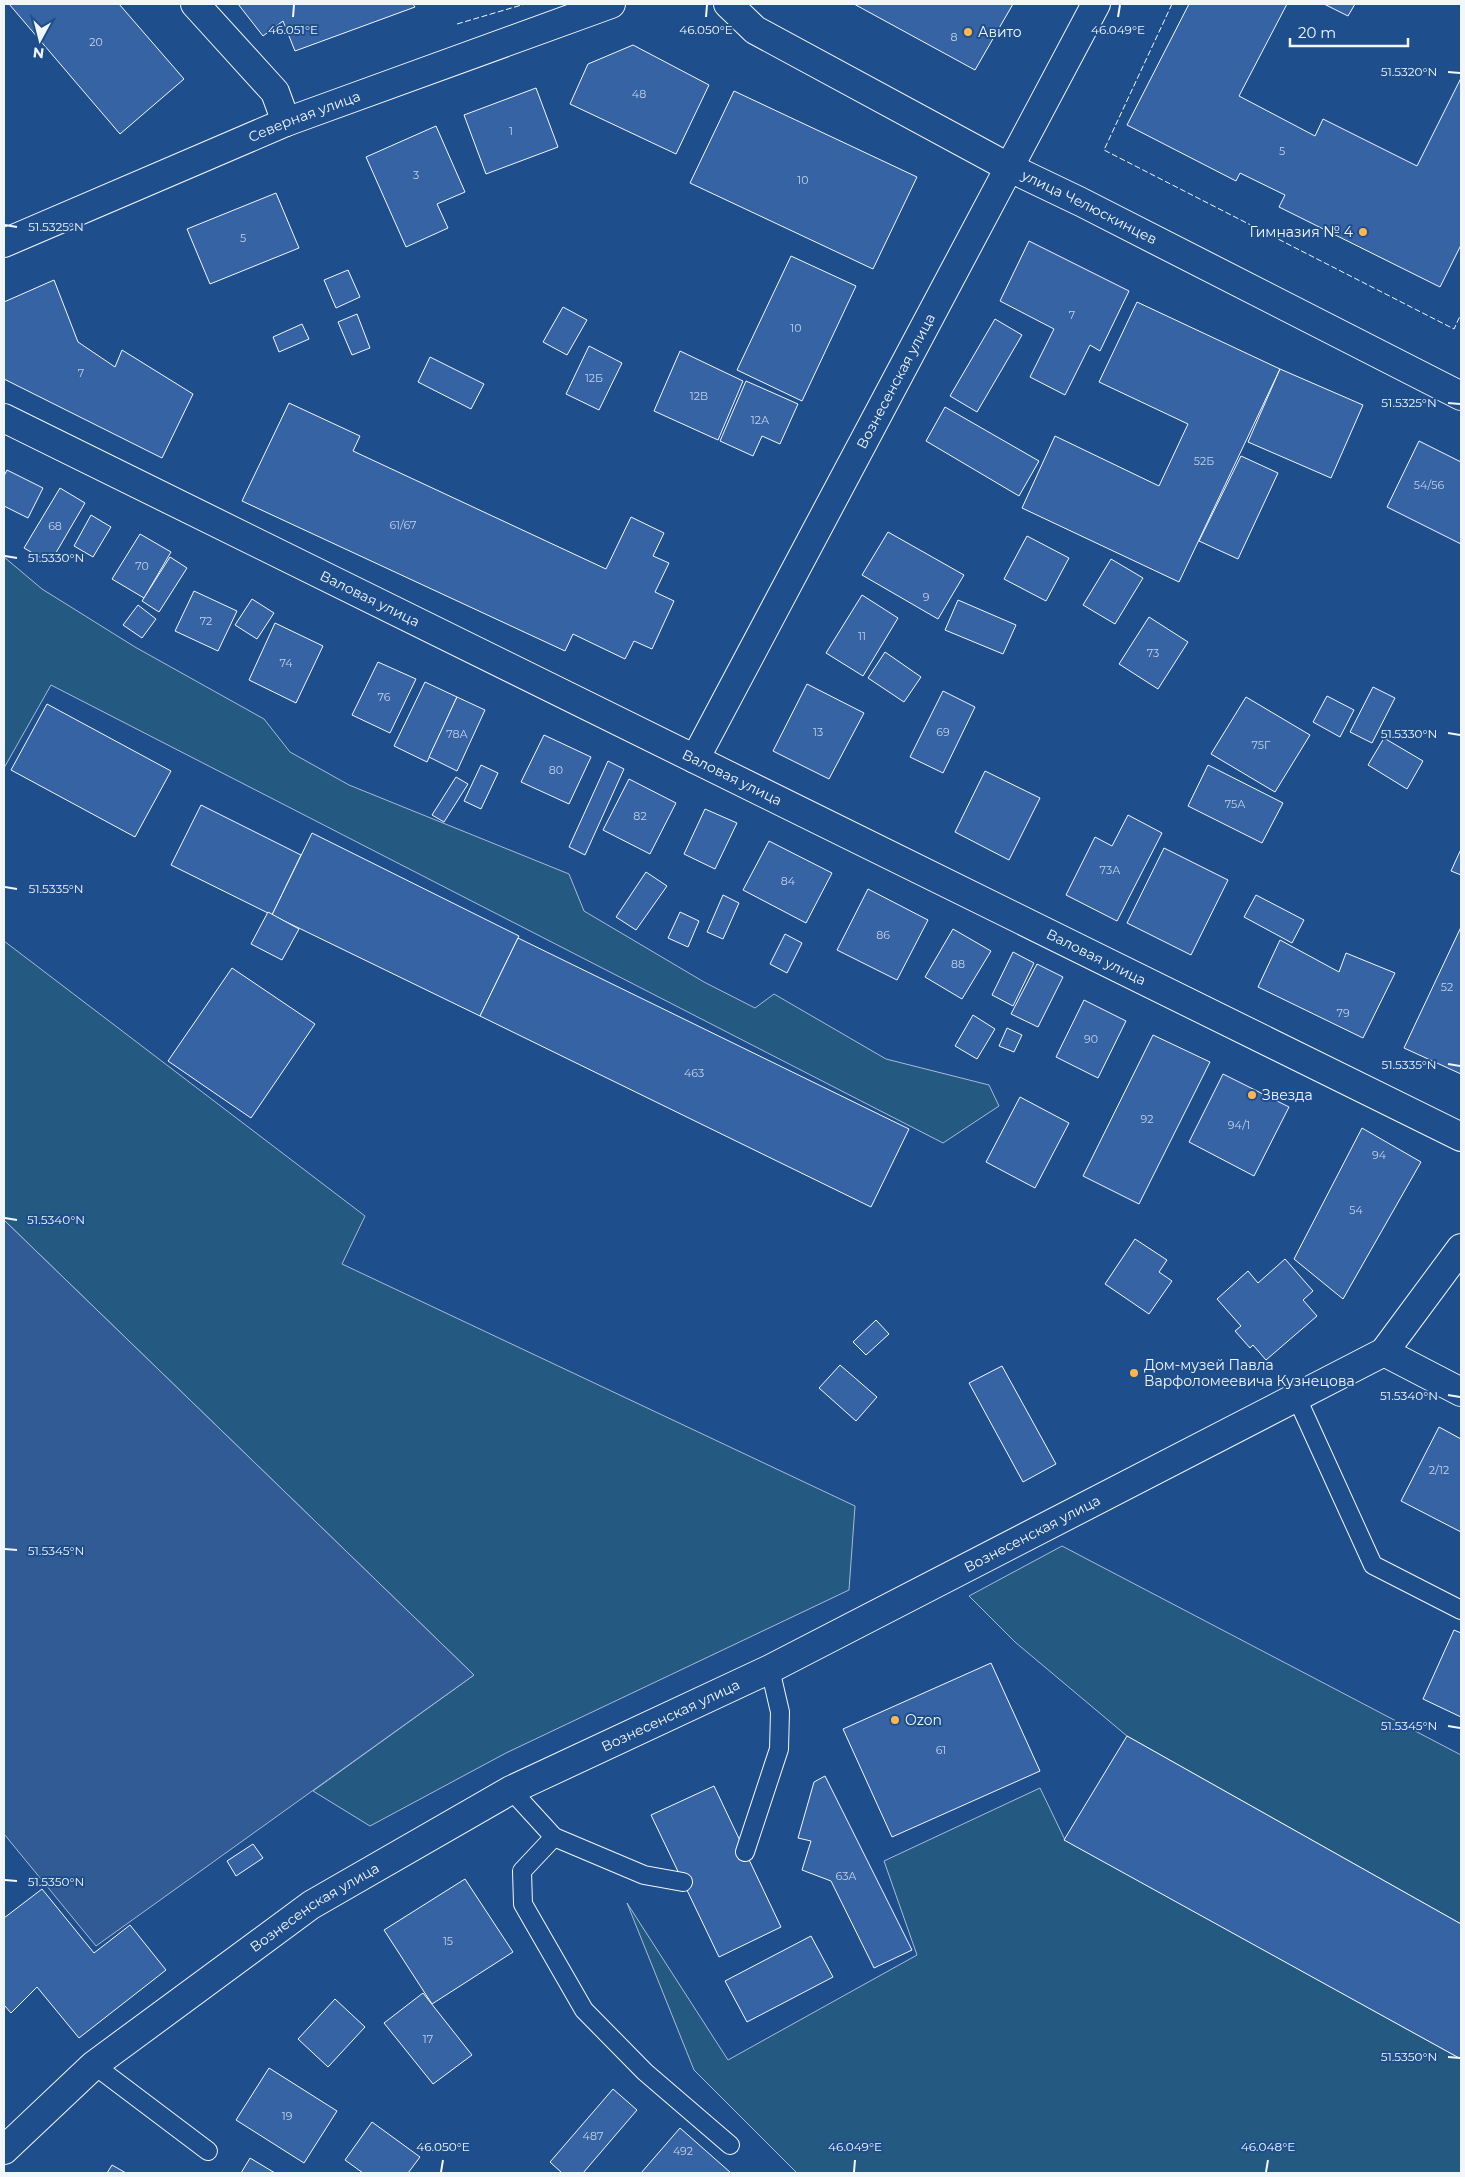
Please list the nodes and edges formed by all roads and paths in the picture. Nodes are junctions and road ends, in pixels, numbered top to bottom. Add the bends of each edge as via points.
1 (194, 4) edge
2 (611, 4) edge
3 (728, 4) edge
4 (1096, 4) edge
5 (286, 122) junction
6 (1010, 168) junction
7 (4, 243) edge
8 (1461, 396) edge
9 (4, 418) edge
10 (695, 760) junction
11 (1461, 1136) edge
12 (1461, 1248) edge
13 (1384, 1352) junction
14 (1461, 1392) edge
15 (1296, 1396) junction
16 (1461, 1610) edge
17 (770, 1669) junction
18 (511, 1790) junction
19 (554, 1837) junction
20 (745, 1852) dead end
21 (683, 1882) dead end
22 (94, 2065) junction
23 (730, 2145) dead end
24 (4, 2150) edge
25 (208, 2151) dead end

1 - 5 street via 275,92
2 - 5 street, Северная улица
3 - 6 street, улица Челюскинцев via 755,30
4 - 6 street, Вознесенская улица
5 - 7 street, Северная улица
6 - 8 street, улица Челюскинцев
6 - 10 street, Вознесенская улица
9 - 10 street, Валовая улица
10 - 11 street, Валовая улица
12 - 13 street
13 - 14 street
13 - 15 street, Вознесенская улица
15 - 16 lane via 1373,1565
15 - 17 street, Вознесенская улица
17 - 18 street, Вознесенская улица
17 - 20 lane via 780,1712 780,1748
18 - 19 lane
18 - 22 street, Вознесенская улица via 311,1906
19 - 21 lane via 644,1875
19 - 23 lane via 522,1871 523,1904 584,2010 645,2072
22 - 24 street, Вознесенская улица
22 - 25 lane

